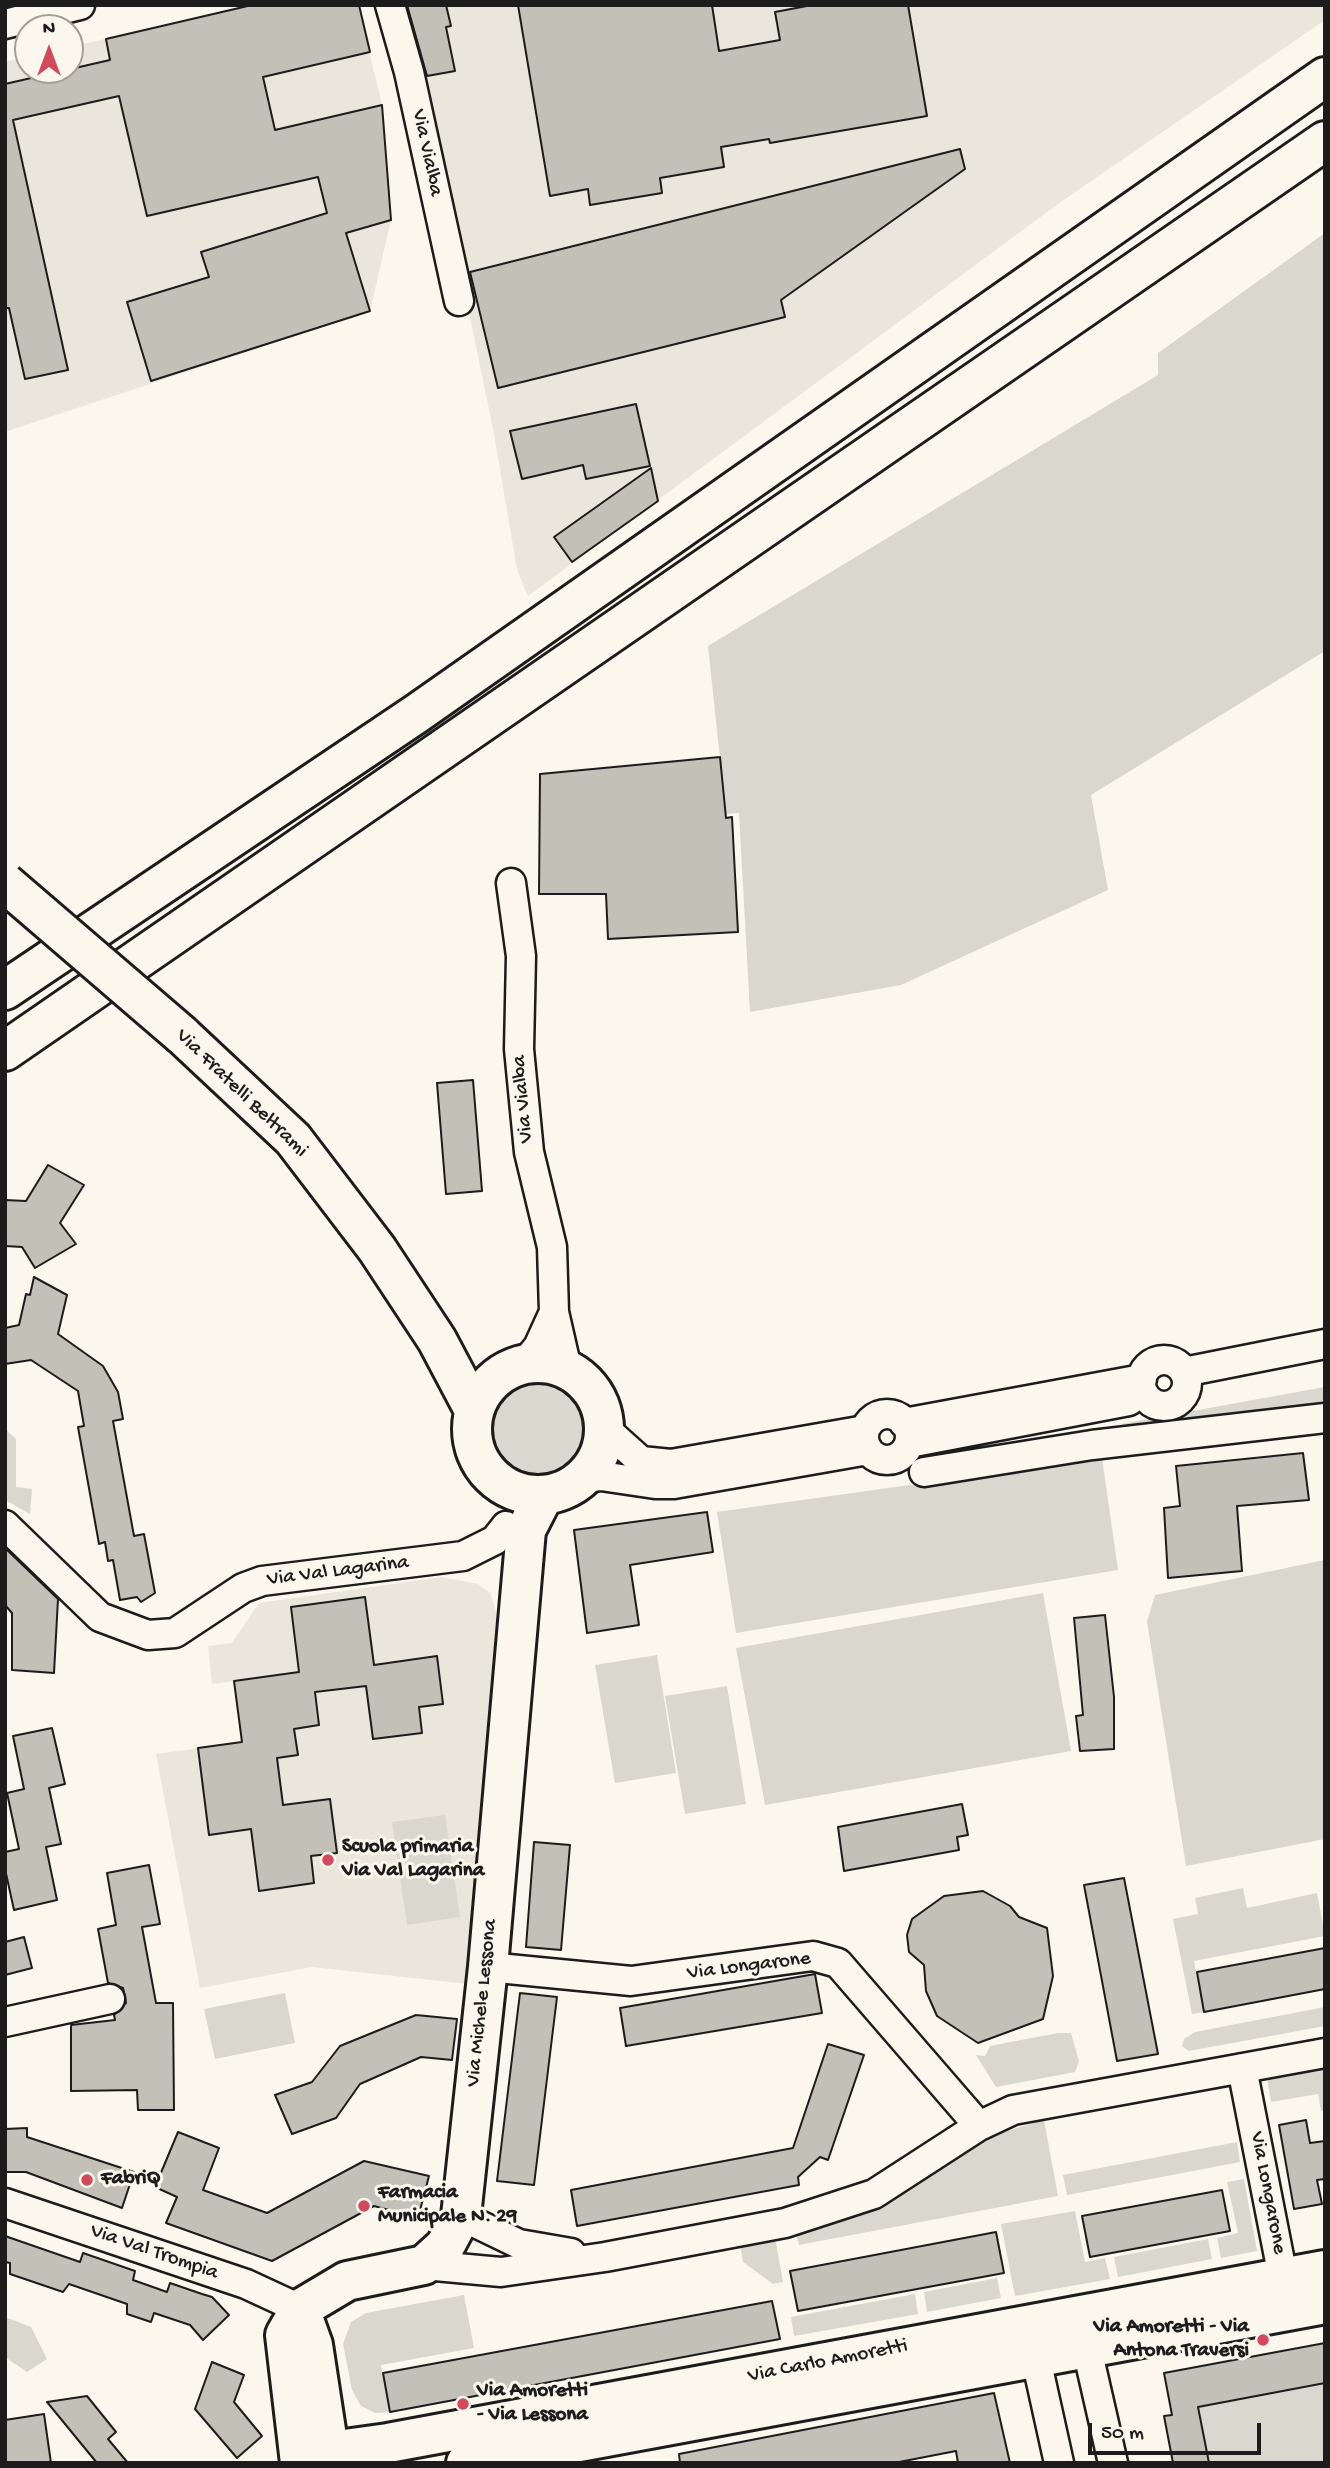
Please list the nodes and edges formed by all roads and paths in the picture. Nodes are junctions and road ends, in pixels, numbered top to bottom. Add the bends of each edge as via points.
1 (80, 5) edge
2 (390, 5) edge
3 (5, 24) edge
4 (1325, 77) edge
5 (1325, 142) edge
6 (459, 301) dead end
7 (5, 883) edge
8 (511, 883) dead end
9 (5, 990) edge
10 (5, 1051) edge
11 (554, 1312) junction
12 (437, 1340) junction
13 (1325, 1344) edge
14 (1325, 1364) edge
15 (514, 1368) junction
16 (567, 1369) junction
17 (1185, 1380) junction
18 (1144, 1388) junction
19 (473, 1408) junction
20 (1086, 1409) junction
21 (1325, 1418) edge
22 (604, 1419) junction
23 (906, 1433) junction
24 (866, 1440) junction
25 (1092, 1445) junction
26 (924, 1472) dead end
27 (492, 1475) junction
28 (583, 1478) junction
29 (544, 1495) junction
30 (5, 1525) edge
31 (506, 1526) junction
32 (520, 1595) junction
33 (488, 1967) junction
34 (110, 1999) dead end
35 (5, 2022) edge
36 (1325, 2053) edge
37 (1242, 2068) junction
38 (979, 2126) junction
39 (5, 2203) edge
40 (461, 2216) junction
41 (605, 2258) junction
42 (424, 2265) junction
43 (1325, 2270) edge
44 (1283, 2277) junction
45 (1325, 2304) edge
46 (300, 2309) junction
47 (1056, 2320) junction
48 (1087, 2348) junction
49 (1036, 2359) junction
50 (319, 2460) edge
51 (466, 2463) edge
52 (1059, 2463) edge
53 (1113, 2463) edge

1 - 3 street
2 - 6 street, Via Vialba
4 - 9 main road via 416,714
5 - 10 main road
7 - 12 main road, Via Fratelli Beltrami, bridge via 182,1035 293,1139 377,1249
8 - 11 street, Via Vialba via 521,956 519,1049 526,1126 552,1247
11 - 15 street, Via Vialba via 538,1347
11 - 16 street, Via Vialba
12 - 15 main road, Via Fratelli Beltrami via 471,1366
12 - 19 main road, Via Fratelli Beltrami
13 - 17 street
14 - 17 street
15 - 16 main road via 547,1363
15 - 19 main road via 486,1387
16 - 22 main road via 585,1381
17 - 18 street via 1178,1365 1164,1360 1150,1366
18 - 20 street
18 - 23 street
19 - 27 main road via 475,1450
20 - 23 street
20 - 25 street
21 - 25 street
22 - 24 street via 612,1435 641,1461 671,1464
22 - 28 main road via 604,1440 597,1460
23 - 24 street via 894,1416 882,1415 872,1420
23 - 24 street via 904,1452 891,1460 877,1458
24 - 28 street via 674,1484
25 - 26 street
27 - 29 main road via 522,1493
27 - 31 main road, Via Michele Lessona
28 - 29 main road
29 - 32 main road, Via Michele Lessona via 527,1525
30 - 31 street, Via Val Lagarina via 100,1616 148,1635 176,1633 243,1588 262,1581 463,1556 495,1540
31 - 32 main road, Via Michele Lessona
32 - 33 main road, Via Michele Lessona
33 - 38 street, Via Longarone via 631,1981 813,1956 838,1963
33 - 40 main road, Via Michele Lessona
34 - 35 street
36 - 37 street
37 - 38 street via 1013,2110
37 - 44 street, Via Longarone
38 - 41 street via 874,2194 783,2223
39 - 46 street, Via Val Trompia via 246,2284
40 - 41 street via 519,2244
40 - 42 main road, Via Michele Lessona via 445,2246
41 - 42 street via 501,2272
42 - 46 main road via 347,2281
43 - 44 main road, Via Carlo Amoretti
44 - 47 main road, Via Carlo Amoretti
45 - 48 main road, Via Carlo Amoretti
46 - 50 main road via 313,2345
47 - 48 street
47 - 49 street
47 - 50 main road, Via Carlo Amoretti via 388,2443
48 - 49 main road, Via Carlo Amoretti
48 - 53 street
49 - 51 main road, Via Carlo Amoretti
49 - 52 street

